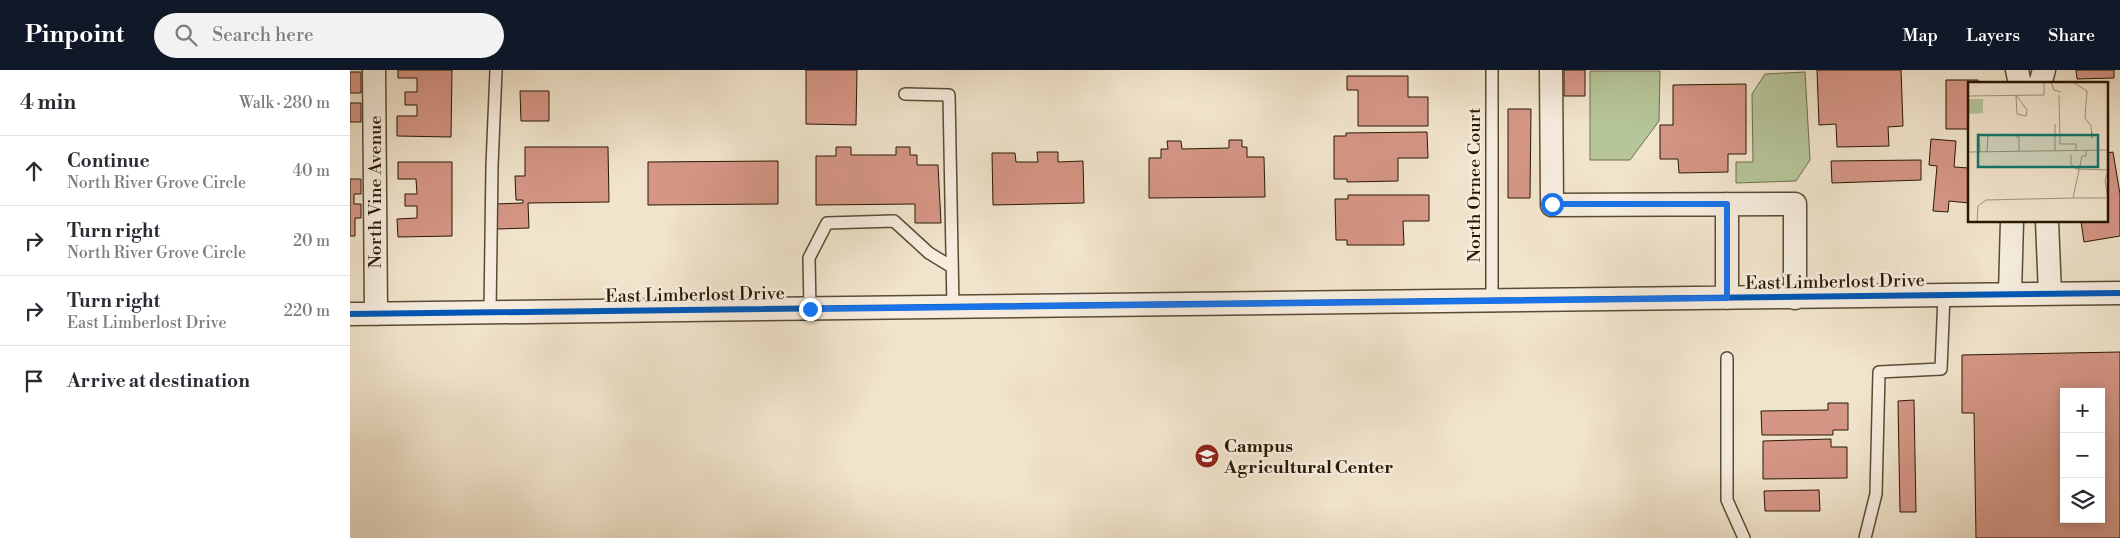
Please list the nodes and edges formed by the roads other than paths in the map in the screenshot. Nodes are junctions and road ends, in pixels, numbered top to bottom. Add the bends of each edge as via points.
1 (374, 70) edge
2 (496, 70) edge
3 (1492, 70) edge
4 (1551, 70) edge
5 (905, 94) dead end
6 (1727, 204) junction
7 (2012, 222) edge
8 (2047, 222) edge
9 (952, 267) junction
10 (2120, 293) edge
11 (2010, 294) junction
12 (2050, 294) junction
13 (1944, 295) junction
14 (1727, 298) junction
15 (1795, 298) junction
16 (1492, 301) junction
17 (953, 307) junction
18 (810, 309) junction
19 (490, 312) junction
20 (350, 314) edge
21 (376, 314) junction
22 (1727, 358) dead end
23 (1744, 538) edge
24 (1865, 538) edge

1 - 21 street, North Vine Avenue
2 - 19 lane
3 - 16 lane, North Ornee Court
4 - 6 street via 1552,204
5 - 9 lane via 949,95
6 - 14 street
6 - 15 street via 1795,204
7 - 11 street
8 - 12 street
9 - 17 lane
9 - 18 lane via 928,253 894,220 827,223 809,258
10 - 12 street, East Limberlost Drive
11 - 12 street, East Limberlost Drive
11 - 13 street, East Limberlost Drive
13 - 15 street, East Limberlost Drive
13 - 24 lane via 1941,369 1879,372 1876,494
14 - 15 street, East Limberlost Drive
14 - 16 street, East Limberlost Drive
16 - 17 street, East Limberlost Drive
17 - 18 street, East Limberlost Drive
18 - 19 street, East Limberlost Drive
19 - 21 street, East Limberlost Drive
20 - 21 street, East Limberlost Drive
22 - 23 lane via 1727,500

